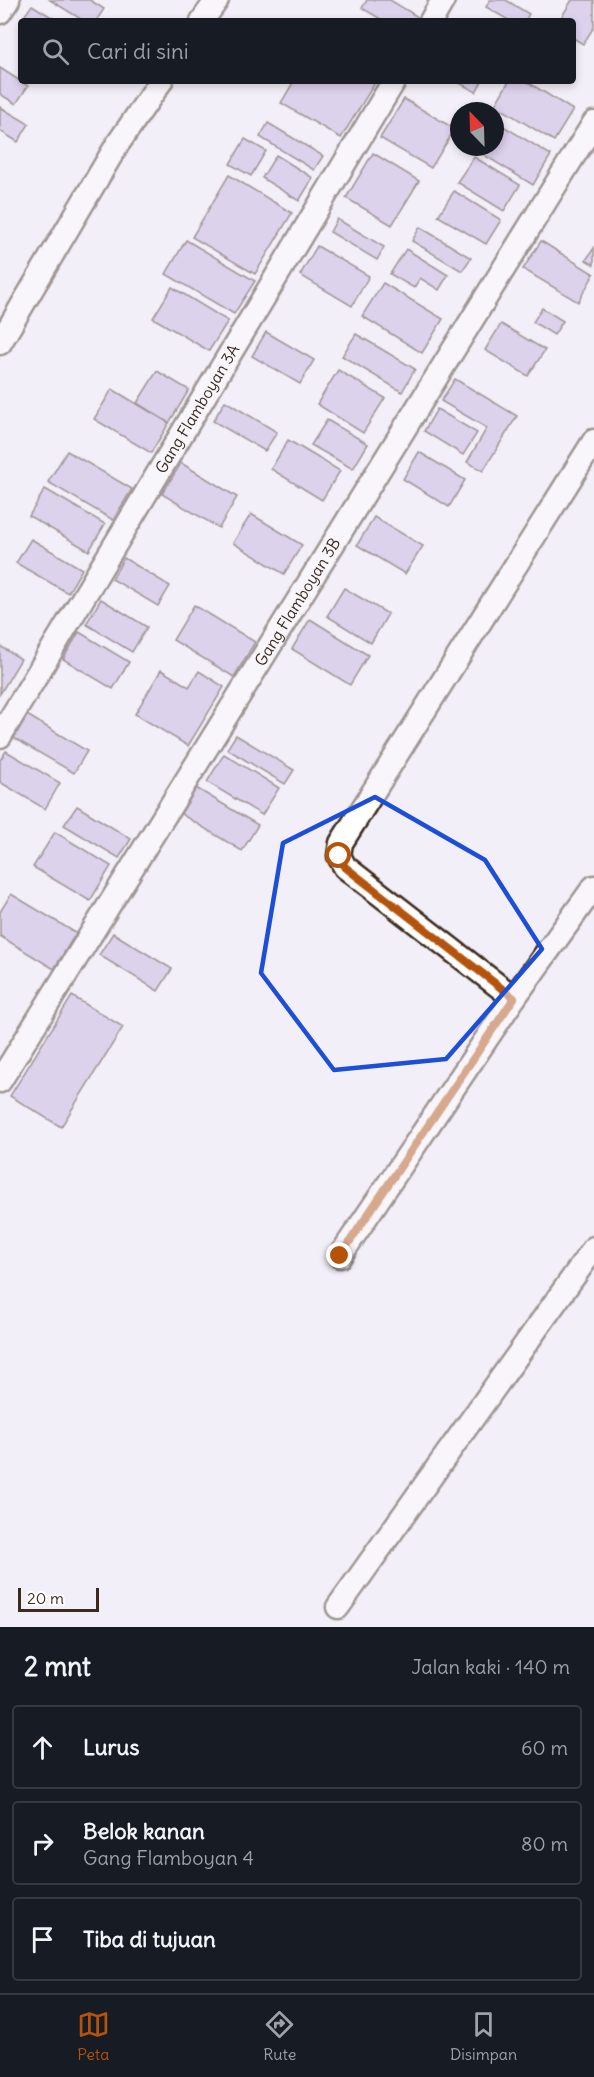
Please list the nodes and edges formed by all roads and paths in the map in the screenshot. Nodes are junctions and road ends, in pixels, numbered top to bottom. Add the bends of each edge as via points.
1 (8, 0) edge
2 (217, 0) edge
3 (443, 0) edge
4 (0, 12) edge
5 (204, 18) edge
6 (433, 18) edge
7 (159, 84) edge
8 (392, 84) edge
9 (594, 123) edge
10 (0, 343) edge
11 (594, 441) edge
12 (0, 736) edge
13 (594, 887) edge
14 (514, 998) junction
15 (0, 1081) edge
16 (594, 1248) edge
17 (340, 1256) dead end
18 (338, 1607) dead end

1 - 4 street
2 - 5 street
3 - 6 street
7 - 10 street via 117,145
8 - 12 street, Gang Flamboyan 3A
9 - 15 street, Gang Flamboyan 3B
11 - 14 street via 341,843 339,856 345,867
13 - 14 street
14 - 17 street
16 - 18 street

